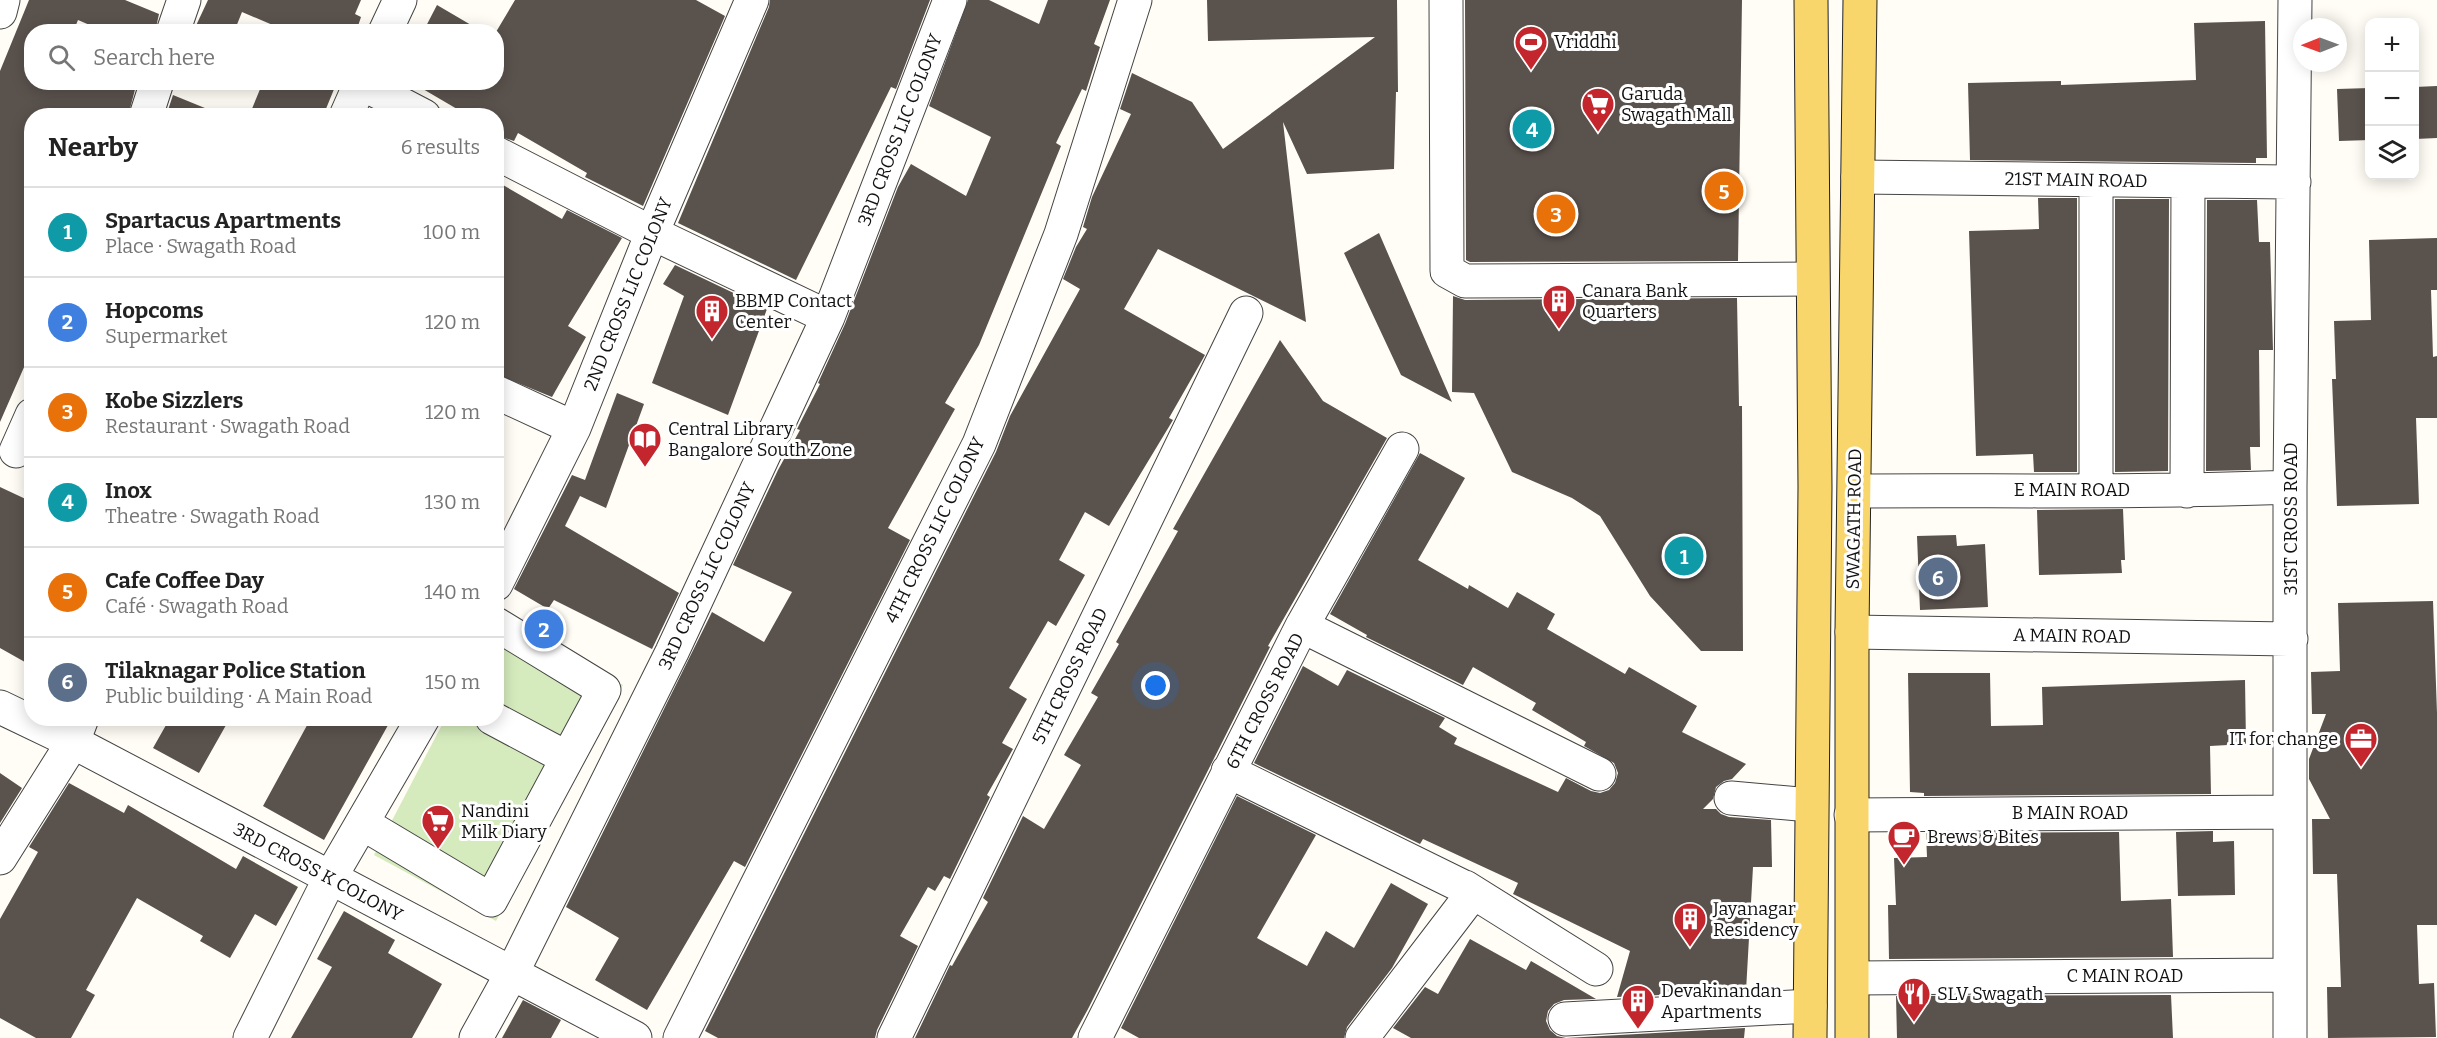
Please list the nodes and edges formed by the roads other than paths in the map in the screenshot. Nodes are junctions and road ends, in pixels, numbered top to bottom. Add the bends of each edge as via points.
1 (3, 0) edge
2 (184, 0) edge
3 (400, 0) edge
4 (950, 0) edge
5 (1134, 0) edge
6 (1446, 0) edge
7 (1811, 0) edge
8 (1860, 0) edge
9 (2295, 0) edge
10 (749, 1) edge
11 (0, 12) edge
12 (176, 24) edge
13 (389, 24) edge
14 (154, 90) edge
15 (358, 90) edge
16 (374, 90) edge
17 (149, 108) edge
18 (350, 108) edge
19 (409, 108) edge
20 (504, 157) edge
21 (1858, 177) junction
22 (2096, 180) junction
23 (2187, 181) junction
24 (2294, 182) junction
25 (652, 233) junction
26 (1812, 279) junction
27 (1246, 313) dead end
28 (828, 317) junction
29 (504, 396) edge
30 (574, 428) junction
31 (24, 433) edge
32 (1402, 449) dead end
33 (16, 451) edge
34 (2290, 487) junction
35 (2096, 489) junction
36 (1855, 491) junction
37 (2187, 491) junction
38 (504, 568) edge
39 (1302, 626) junction
40 (504, 629) edge
41 (1852, 632) junction
42 (2291, 639) junction
43 (0, 708) edge
44 (24, 715) edge
45 (504, 724) edge
46 (418, 726) edge
47 (78, 730) edge
48 (567, 758) junction
49 (1228, 771) junction
50 (1599, 774) dead end
51 (550, 790) junction
52 (1731, 798) dead end
53 (1810, 805) junction
54 (2289, 812) junction
55 (592, 813) junction
56 (1851, 815) junction
57 (362, 823) junction
58 (0, 858) edge
59 (330, 878) junction
60 (1466, 886) junction
61 (1596, 969) dead end
62 (512, 973) junction
63 (2289, 975) junction
64 (1853, 978) junction
65 (1810, 1006) junction
66 (1565, 1019) dead end
67 (250, 1038) edge
68 (476, 1038) edge
69 (635, 1038) edge
70 (680, 1038) edge
71 (894, 1038) edge
72 (1095, 1038) edge
73 (1362, 1038) edge
74 (1810, 1038) edge
75 (1852, 1038) edge
76 (2290, 1038) edge

1 - 11 street
2 - 12 street
3 - 13 street
4 - 28 street, 3RD CROSS LIC COLONY
5 - 70 street, 4TH CROSS LIC COLONY via 1062,234 979,444
6 - 26 street via 1447,271 1465,281
7 - 26 main road
8 - 21 main road, SWAGATH ROAD
9 - 24 street, 31ST CROSS ROAD
10 - 25 street, 2ND CROSS LIC COLONY
14 - 17 street
15 - 18 street
16 - 19 street
20 - 25 street
21 - 22 street, 21ST MAIN ROAD
21 - 36 main road, SWAGATH ROAD
22 - 23 street, 21ST MAIN ROAD
22 - 35 street
23 - 24 street, 21ST MAIN ROAD
23 - 37 street
24 - 34 street, 31ST CROSS ROAD
25 - 28 street
25 - 30 street, 2ND CROSS LIC COLONY
26 - 53 main road via 1815,487
27 - 71 street, 5TH CROSS ROAD
28 - 55 street, 3RD CROSS LIC COLONY via 672,652
29 - 30 street
30 - 38 street, 2ND CROSS LIC COLONY
31 - 33 street
32 - 39 street
34 - 37 street, E MAIN ROAD
34 - 42 street, 31ST CROSS ROAD
35 - 36 street, E MAIN ROAD
35 - 37 street, E MAIN ROAD
36 - 41 main road, SWAGATH ROAD
39 - 49 street, 6TH CROSS ROAD
39 - 50 street, 6TH CROSS ROAD
40 - 48 street via 604,690
41 - 42 street, A MAIN ROAD
41 - 56 main road, SWAGATH ROAD
42 - 54 street, 31ST CROSS ROAD
43 - 44 street, 3RD CROSS K COLONY
45 - 48 street
46 - 57 street
47 - 58 street
47 - 59 street, 3RD CROSS K COLONY
48 - 51 street
49 - 60 street
49 - 72 street, 6TH CROSS ROAD
51 - 55 street
51 - 57 street via 491,900
52 - 53 street
53 - 65 main road
54 - 56 street, B MAIN ROAD
54 - 63 street, 31ST CROSS ROAD
55 - 62 street, 3RD CROSS LIC COLONY
56 - 64 main road, SWAGATH ROAD
57 - 59 street
59 - 62 street, 3RD CROSS K COLONY
59 - 67 street
60 - 61 street
60 - 73 street via 1468,898
62 - 68 street, 3RD CROSS LIC COLONY
62 - 69 street, 3RD CROSS K COLONY
63 - 64 street, C MAIN ROAD
63 - 76 street, 31ST CROSS ROAD
64 - 75 main road, SWAGATH ROAD
65 - 66 street
65 - 74 main road

